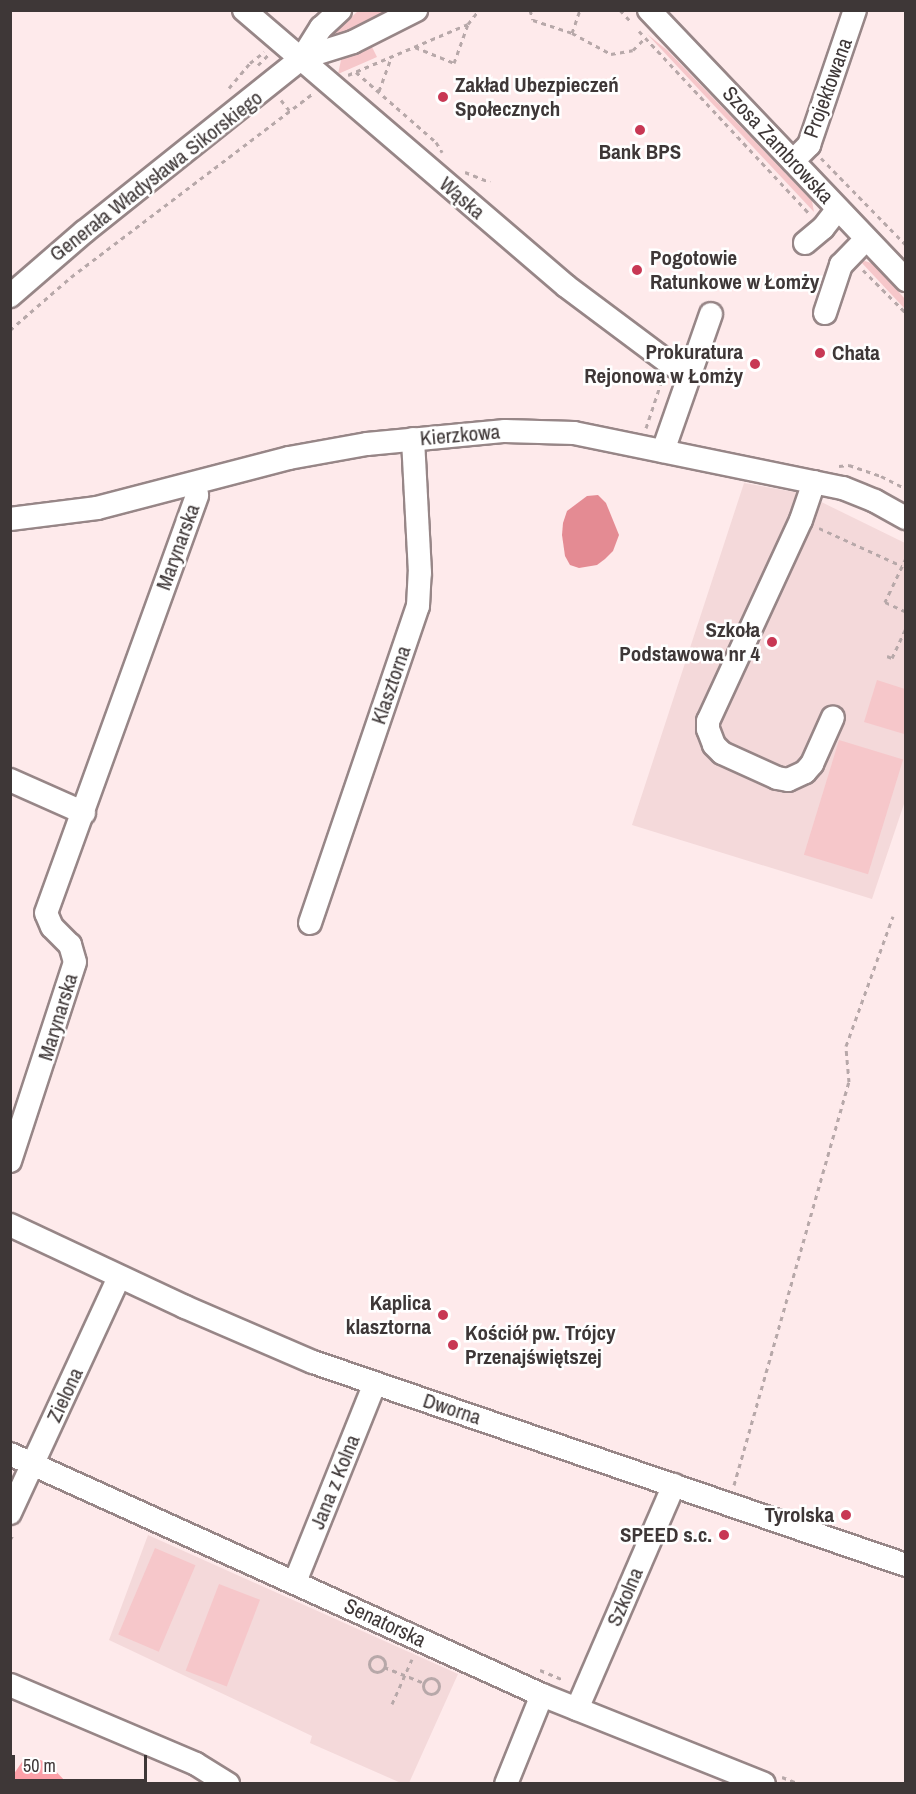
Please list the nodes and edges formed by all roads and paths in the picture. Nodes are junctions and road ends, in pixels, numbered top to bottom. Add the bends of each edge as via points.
1 (244, 10) edge
2 (340, 10) edge
3 (416, 10) edge
4 (479, 10) edge
5 (530, 10) edge
6 (580, 10) edge
7 (620, 10) edge
8 (649, 10) edge
9 (855, 10) edge
10 (468, 24) junction
11 (572, 33) junction
12 (645, 38) junction
13 (415, 47) junction
14 (392, 56) junction
15 (302, 58) junction
16 (356, 72) junction
17 (333, 85) junction
18 (379, 92) junction
19 (809, 145) junction
20 (445, 158) dead end
21 (793, 161) junction
22 (459, 170) dead end
23 (490, 182) dead end
24 (838, 209) junction
25 (823, 228) junction
26 (866, 239) junction
27 (805, 243) dead end
28 (906, 245) edge
29 (850, 256) junction
30 (906, 280) edge
31 (10, 296) edge
32 (825, 313) dead end
33 (906, 313) edge
34 (711, 314) dead end
35 (10, 330) edge
36 (689, 374) junction
37 (413, 439) junction
38 (663, 451) junction
39 (814, 483) junction
40 (195, 484) junction
41 (906, 518) edge
42 (10, 519) edge
43 (801, 520) junction
44 (906, 558) edge
45 (902, 566) junction
46 (906, 612) edge
47 (906, 628) edge
48 (887, 656) dead end
49 (833, 717) dead end
50 (10, 780) edge
51 (84, 813) junction
52 (893, 916) dead end
53 (310, 923) dead end
54 (10, 1161) edge
55 (10, 1225) edge
56 (119, 1277) junction
57 (375, 1383) junction
58 (10, 1454) edge
59 (34, 1464) junction
60 (674, 1485) junction
61 (728, 1504) junction
62 (10, 1513) edge
63 (906, 1565) edge
64 (295, 1582) junction
65 (414, 1654) dead end
66 (384, 1667) junction
67 (539, 1670) dead end
68 (405, 1675) junction
69 (424, 1683) junction
70 (572, 1683) dead end
71 (10, 1685) edge
72 (542, 1695) junction
73 (392, 1704) dead end
74 (576, 1709) junction
75 (228, 1784) edge
76 (506, 1784) edge
77 (764, 1784) edge

1 - 15 street, Wąska
2 - 15 street, Generała Władysława Sikorskiego via 321,28
3 - 15 street, Generała Władysława Sikorskiego via 353,42
4 - 10 path
5 - 11 path via 533,20
6 - 11 path
7 - 12 path
8 - 21 street, Szosa Zambrowska
9 - 19 street, Projektowana
10 - 13 path
10 - 13 path via 454,63
11 - 12 path via 611,54 633,50
12 - 25 path
13 - 14 path
14 - 16 path
14 - 18 path
15 - 17 street, Wąska
15 - 31 street, Generała Władysława Sikorskiego
16 - 17 path
16 - 18 path
17 - 35 path via 324,94 317,91 289,110 71,277
17 - 36 street, Wąska via 566,286
18 - 20 path via 436,142
19 - 21 street, Projektowana
19 - 28 path
21 - 24 street, Szosa Zambrowska
22 - 23 path
24 - 25 street
24 - 26 street, Szosa Zambrowska
25 - 27 street
26 - 29 street
26 - 30 street, Szosa Zambrowska
29 - 32 street via 841,265
29 - 33 path
34 - 36 street
36 - 38 street
37 - 38 street, Kierzkowa via 552,431
37 - 40 street, Kierzkowa via 289,458
37 - 53 street, Klasztorna via 418,606
38 - 39 street, Kierzkowa
39 - 41 street, Kierzkowa via 843,488
39 - 43 street
40 - 42 street, Kierzkowa via 97,508
40 - 51 street, Marynarska via 196,495
43 - 45 path
43 - 49 street via 708,721 708,729 722,753 788,780 806,772 812,764
44 - 45 path
45 - 46 path via 885,602
47 - 48 path via 892,658
50 - 51 street
51 - 54 street, Marynarska via 46,913 52,927 70,945 75,962
52 - 61 path via 846,1046 849,1082
55 - 56 street, Dworna
56 - 57 street, Dworna via 313,1362
56 - 59 street, Zielona
57 - 60 street, Dworna
57 - 64 street, Jana z Kolna
58 - 59 street, Senatorska
59 - 62 street, Zielona
59 - 64 street, Senatorska
60 - 61 street, Dworna
60 - 74 street, Szkolna
61 - 63 street, Dworna
64 - 72 street, Senatorska
65 - 68 path
66 - 66 path via 384,1660 378,1656 369,1661 374,1671
66 - 68 path
67 - 70 path
68 - 69 path
68 - 73 path
69 - 69 path via 427,1693 439,1689 434,1679
71 - 75 street via 196,1764
72 - 74 street, Senatorska
72 - 76 street
74 - 77 street, Senatorska

